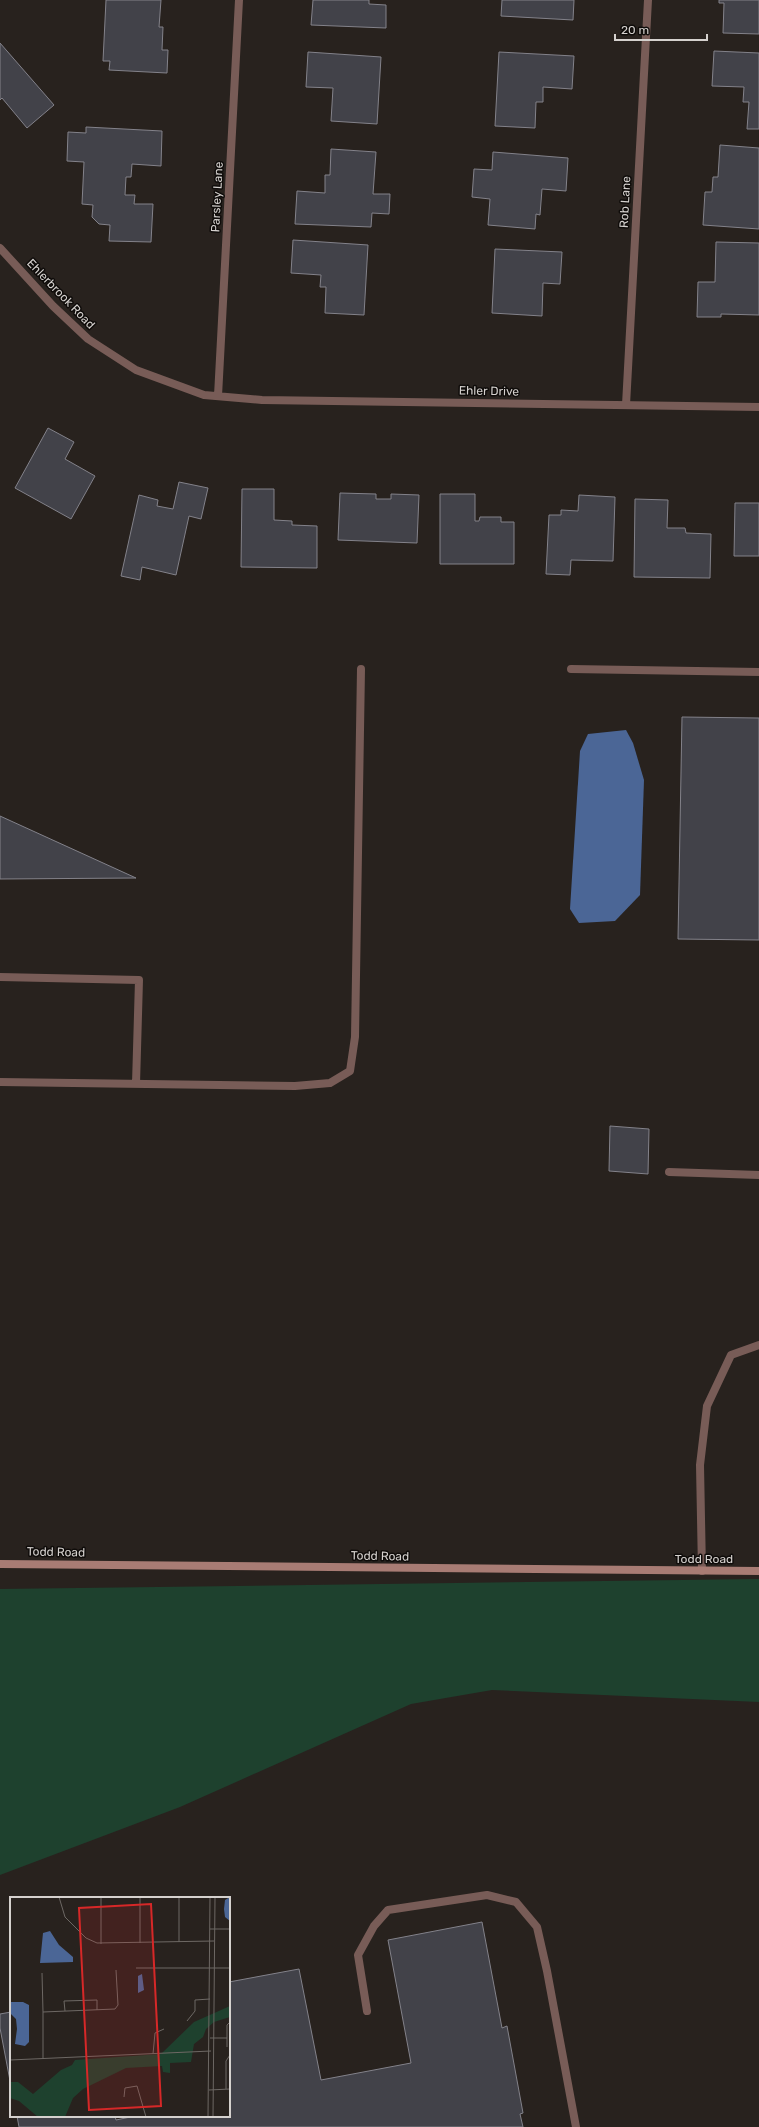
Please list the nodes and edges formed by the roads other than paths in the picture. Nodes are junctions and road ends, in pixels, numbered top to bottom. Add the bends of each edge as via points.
1 (239, 0) edge
2 (648, 0) edge
3 (0, 248) edge
4 (218, 396) junction
5 (626, 405) junction
6 (759, 407) edge
7 (571, 669) dead end
8 (361, 670) dead end
9 (759, 672) edge
10 (0, 977) edge
11 (0, 1082) edge
12 (136, 1084) junction
13 (669, 1172) dead end
14 (759, 1175) edge
15 (759, 1345) edge
16 (0, 1564) edge
17 (702, 1571) junction
18 (759, 1571) edge
19 (367, 2011) dead end
20 (576, 2127) edge

1 - 4 street, Parsley Lane
2 - 5 street, Rob Lane
3 - 4 street, Ehlerbrook Road via 53,306 88,339 136,370 204,395
4 - 5 street, Ehler Drive via 262,400
5 - 6 street, Ehler Drive
7 - 9 street
8 - 12 street via 355,1037 350,1071 330,1083 295,1086
10 - 12 street via 138,980
11 - 12 street
13 - 14 street
15 - 17 street via 731,1354 707,1406 700,1465
16 - 17 street, Todd Road
17 - 18 street, Todd Road
19 - 20 street via 358,1956 374,1926 388,1910 488,1895 516,1902 536,1927 547,1970

